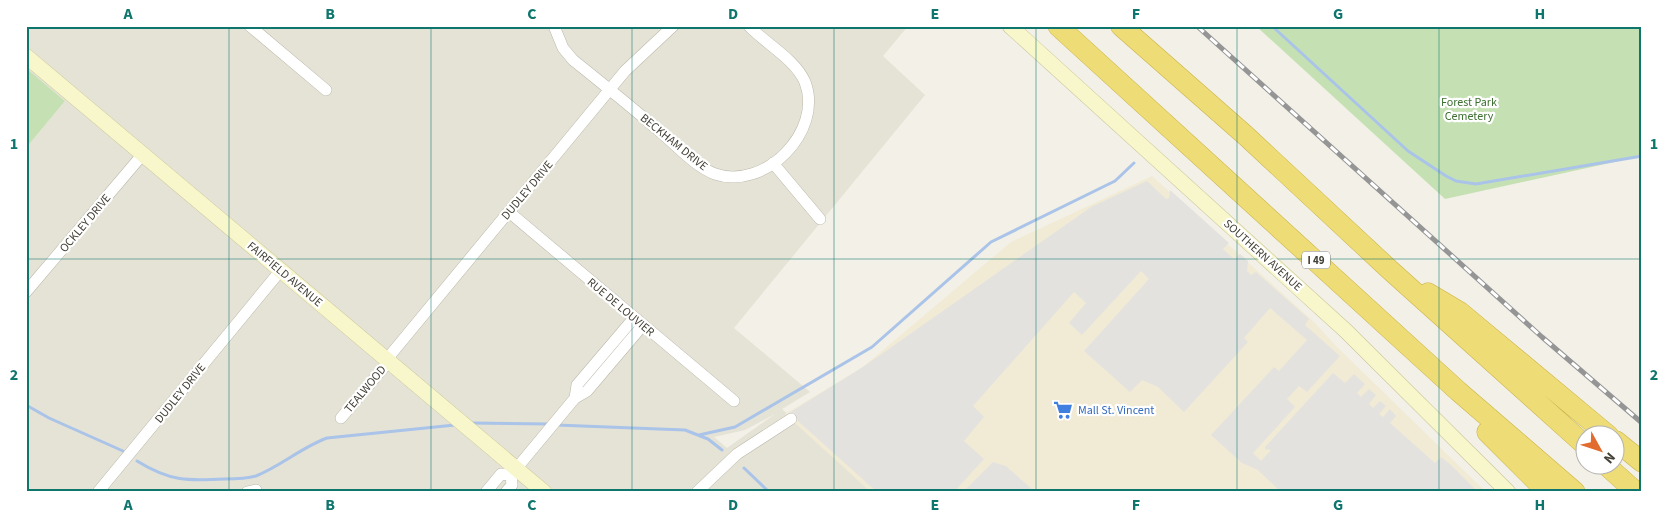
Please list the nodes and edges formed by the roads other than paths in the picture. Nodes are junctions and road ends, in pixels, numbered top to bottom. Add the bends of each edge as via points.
1 (250, 26) edge
2 (554, 26) edge
3 (672, 26) edge
4 (749, 26) edge
5 (1010, 26) edge
6 (1058, 26) edge
7 (1121, 26) edge
8 (26, 56) edge
9 (610, 89) junction
10 (326, 90) dead end
11 (143, 154) junction
12 (773, 163) junction
13 (509, 212) junction
14 (820, 219) dead end
15 (281, 270) junction
16 (1390, 270) junction
17 (1339, 280) junction
18 (26, 292) edge
19 (639, 322) junction
20 (388, 360) junction
21 (734, 402) dead end
22 (341, 418) dead end
23 (791, 419) dead end
24 (1597, 426) edge
25 (1576, 437) edge
26 (1626, 449) edge
27 (1642, 462) edge
28 (514, 472) junction
29 (1618, 476) edge
30 (98, 492) edge
31 (486, 492) edge
32 (506, 492) edge
33 (544, 492) edge
34 (697, 492) edge
35 (1508, 492) edge
36 (1547, 492) edge
37 (1575, 492) edge
38 (1636, 492) edge

1 - 10 street
2 - 9 street, BECKHAM DRIVE via 563,48 573,60
3 - 9 street, DUDLEY DRIVE via 634,60
4 - 12 street, BECKHAM DRIVE via 798,70 806,84 808,115 803,129
5 - 35 street, SOUTHERN AVENUE via 1346,331
6 - 17 highway, I 49
7 - 16 highway via 1246,135
8 - 11 street, FAIRFIELD AVENUE
9 - 12 street, BECKHAM DRIVE via 692,159 714,173 742,177 758,173
9 - 13 street, DUDLEY DRIVE
11 - 15 street, FAIRFIELD AVENUE
11 - 18 street, OCKLEY DRIVE
12 - 14 street
13 - 19 street, RUE DE LOUVIER
13 - 20 street, DUDLEY DRIVE
15 - 20 street, FAIRFIELD AVENUE
15 - 30 street, DUDLEY DRIVE
16 - 24 highway via 1460,312
16 - 25 highway
17 - 36 highway
17 - 37 highway, I 49 via 1458,391
19 - 21 street, RUE DE LOUVIER
19 - 28 street via 587,391 576,398
20 - 22 street, TEALWOOD
20 - 28 street, FAIRFIELD AVENUE via 475,433
23 - 34 street via 737,454
26 - 27 highway
28 - 31 street via 501,474
28 - 32 street via 512,484
28 - 33 street, FAIRFIELD AVENUE
29 - 38 highway

